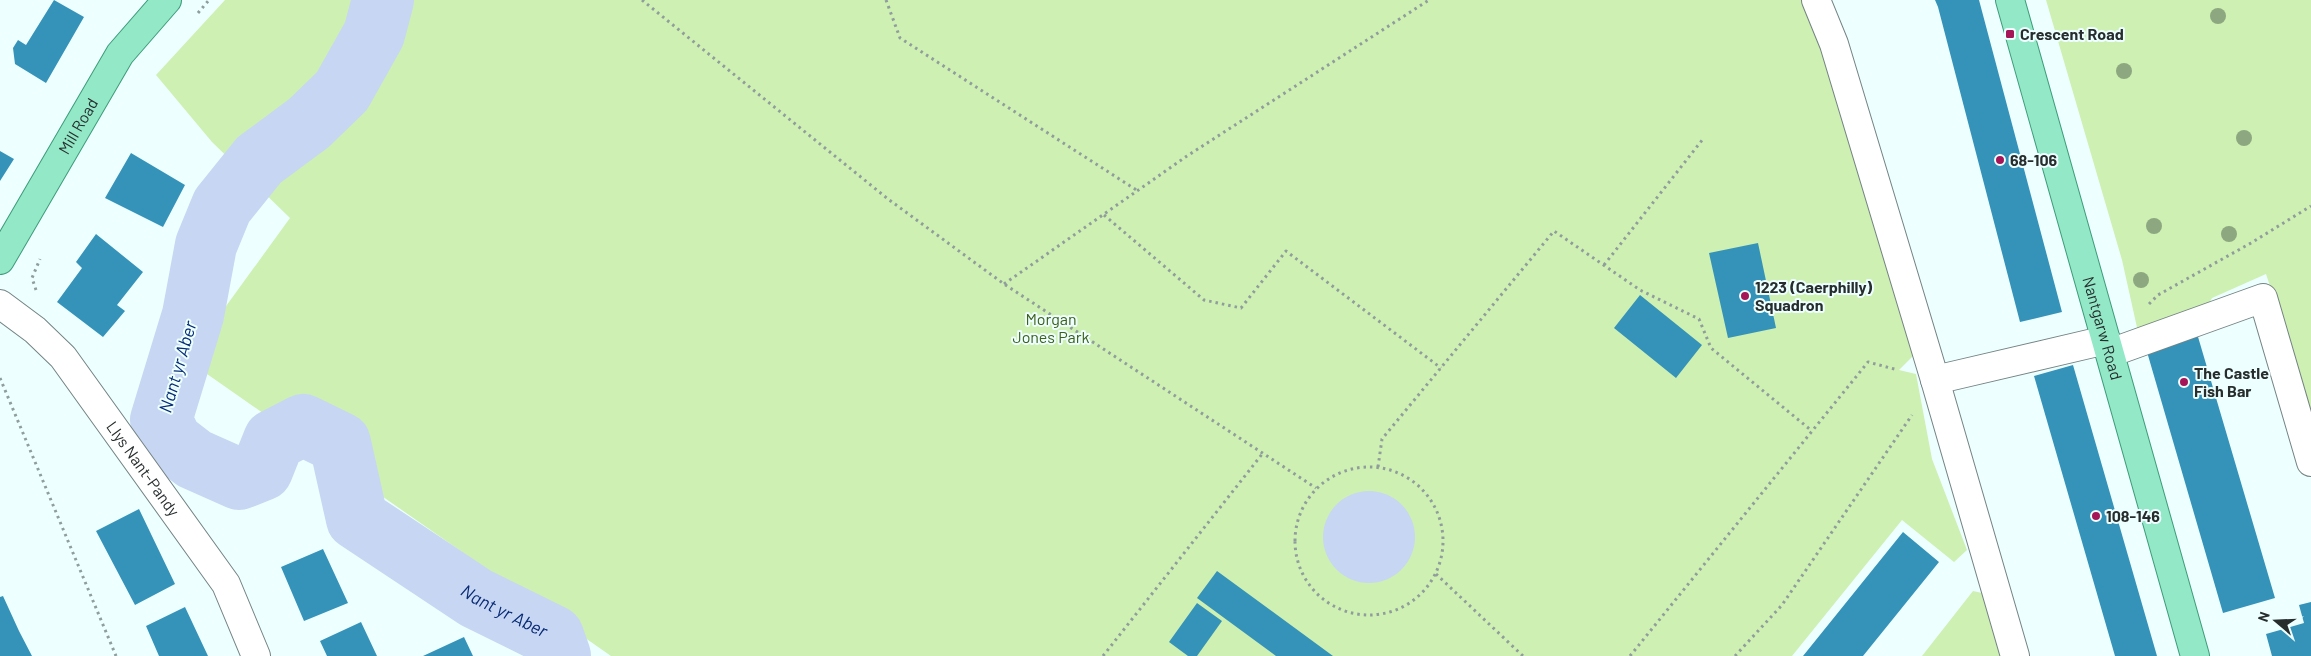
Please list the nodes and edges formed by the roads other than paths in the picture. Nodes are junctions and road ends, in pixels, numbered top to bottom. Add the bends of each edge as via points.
1 (167, 0) edge
2 (1816, 0) edge
3 (2010, 0) edge
4 (0, 260) edge
5 (0, 304) edge
6 (2108, 347) junction
7 (1936, 380) junction
8 (2311, 462) edge
9 (256, 656) edge
10 (2015, 656) edge
11 (2195, 656) edge

1 - 4 main road, Mill Road via 120,54
2 - 7 street via 1834,44
3 - 6 main road, Nantgarw Road
5 - 9 street, Llys Nant-Pandy via 63,357 226,584
6 - 7 street
6 - 8 street via 2263,298
6 - 11 main road, Nantgarw Road
7 - 10 street

